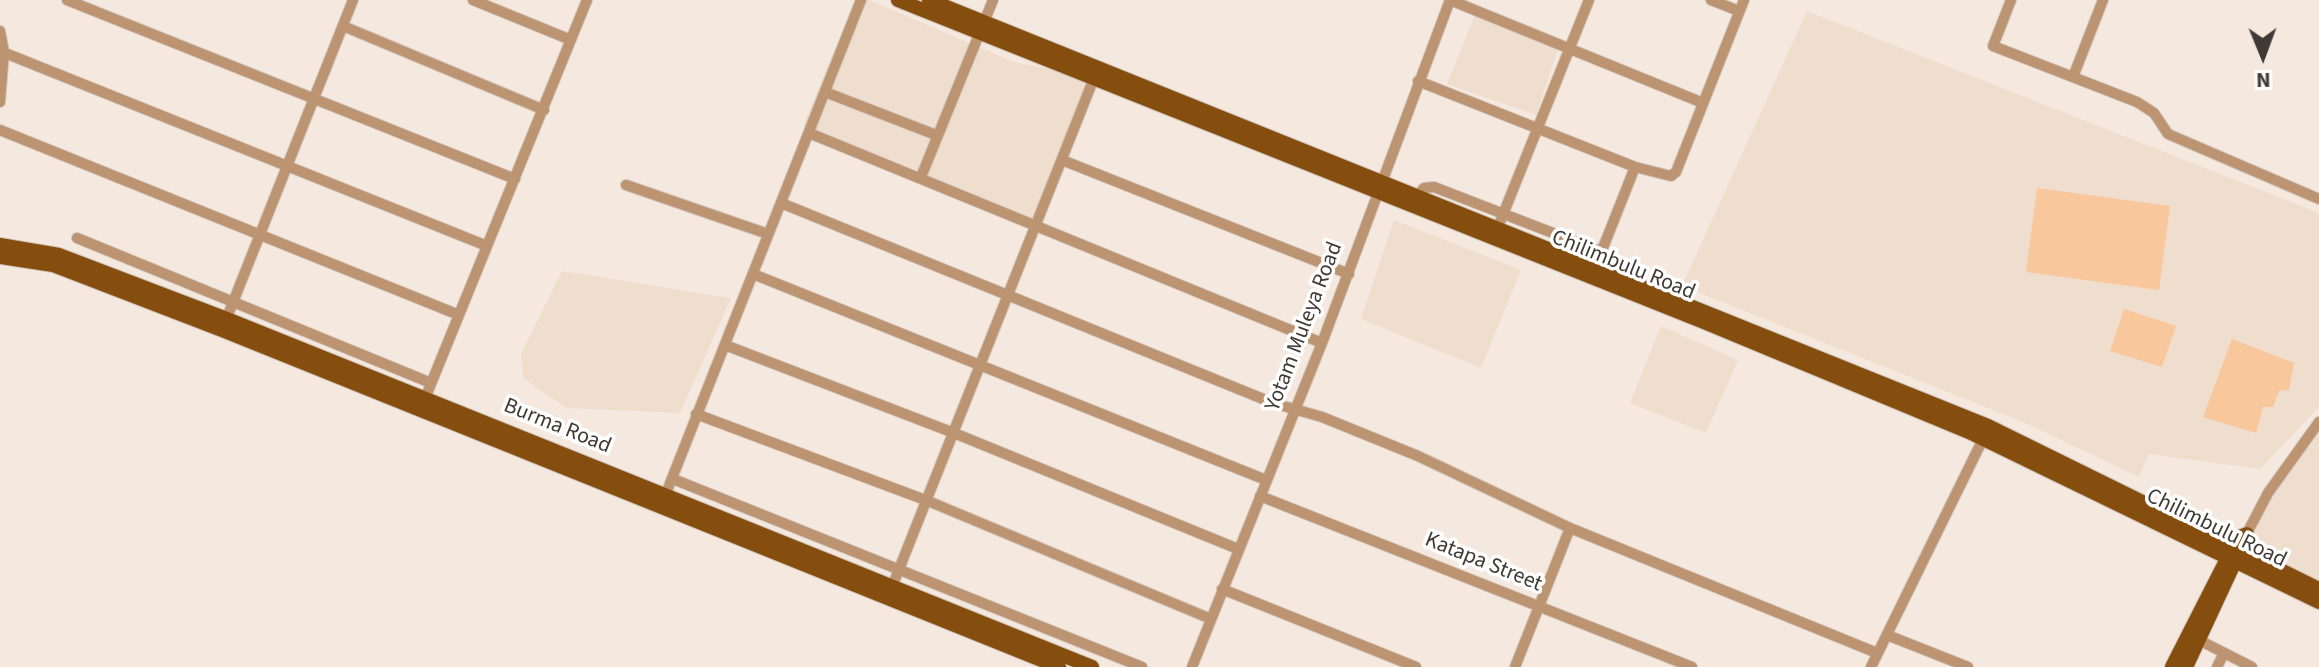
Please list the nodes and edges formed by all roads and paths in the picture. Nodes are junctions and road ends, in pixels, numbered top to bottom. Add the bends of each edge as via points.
1 (67, 0) edge
2 (353, 0) edge
3 (473, 0) edge
4 (587, 0) edge
5 (861, 0) edge
6 (898, 0) edge
7 (929, 0) edge
8 (993, 0) edge
9 (1450, 0) edge
10 (1589, 0) edge
11 (1711, 0) edge
12 (2011, 0) edge
13 (2103, 0) edge
14 (98, 5) edge
15 (1742, 6) edge
16 (343, 26) junction
17 (982, 27) junction
18 (0, 31) edge
19 (571, 40) junction
20 (1569, 49) junction
21 (2, 52) edge
22 (2073, 77) junction
23 (1094, 78) junction
24 (1418, 81) junction
25 (825, 92) junction
26 (314, 98) junction
27 (0, 102) edge
28 (1703, 103) junction
29 (544, 110) junction
30 (1538, 128) junction
31 (0, 130) edge
32 (809, 133) junction
33 (936, 135) junction
34 (1062, 160) junction
35 (288, 165) junction
36 (1635, 167) junction
37 (921, 177) junction
38 (515, 179) junction
39 (626, 185) dead end
40 (1381, 186) junction
41 (2319, 199) edge
42 (781, 203) junction
43 (1035, 227) junction
44 (1498, 227) junction
45 (768, 234) junction
46 (260, 236) junction
47 (77, 238) dead end
48 (0, 245) edge
49 (487, 246) junction
50 (1602, 252) junction
51 (0, 257) edge
52 (1594, 272) junction
53 (753, 274) junction
54 (1349, 274) junction
55 (1009, 296) junction
56 (233, 303) junction
57 (459, 315) junction
58 (224, 325) junction
59 (1322, 343) junction
60 (725, 345) junction
61 (981, 366) junction
62 (425, 397) junction
63 (1295, 407) junction
64 (696, 414) junction
65 (2319, 422) edge
66 (954, 433) junction
67 (1983, 439) junction
68 (673, 479) junction
69 (1266, 480) junction
70 (1260, 496) junction
71 (663, 501) junction
72 (928, 501) junction
73 (1570, 528) junction
74 (2247, 534) junction
75 (1238, 549) junction
76 (2235, 557) junction
77 (900, 570) junction
78 (2220, 585) junction
79 (1222, 589) junction
80 (2319, 589) edge
81 (890, 592) junction
82 (2319, 602) edge
83 (1539, 607) junction
84 (1211, 619) junction
85 (1887, 635) junction
86 (2195, 637) junction
87 (1877, 653) junction
88 (2224, 653) junction
89 (1059, 667) edge
90 (1092, 667) edge
91 (1142, 667) edge
92 (1192, 667) edge
93 (1416, 667) edge
94 (1515, 667) edge
95 (1692, 667) edge
96 (1871, 667) edge
97 (1968, 667) edge
98 (2172, 667) edge
99 (2186, 667) edge
100 (2217, 667) edge
101 (2252, 667) edge

1 - 14 street
2 - 16 street
3 - 19 street
4 - 19 street
5 - 25 street
6 - 17 main road, Chilimbulu Road
7 - 17 main road, Chilimbulu Road
8 - 17 street
9 - 20 street
9 - 24 street, Yotam Muleya Road
10 - 20 street
11 - 15 street
12 - 22 street via 1993,46
13 - 22 street
14 - 26 street
15 - 28 street
16 - 26 street
16 - 29 street
17 - 23 main road, Chilimbulu Road
17 - 33 street
17 - 40 main road, Chilimbulu Road
18 - 21 street
19 - 29 street
20 - 28 street
20 - 30 street
21 - 27 street
21 - 35 street
22 - 41 street via 2145,106 2168,134
23 - 34 street
23 - 40 main road, Chilimbulu Road
24 - 30 street
24 - 40 street, Yotam Muleya Road
25 - 32 street
25 - 33 street
26 - 35 street
26 - 38 street
28 - 36 street via 1674,175
29 - 38 street
30 - 36 street
30 - 44 street
31 - 46 street
32 - 37 street
32 - 42 street
33 - 37 street
34 - 43 street
34 - 54 street
35 - 46 street
35 - 49 street
36 - 50 street
37 - 43 street
38 - 49 street
39 - 45 street
40 - 44 main road, Chilimbulu Road
40 - 44 main road, Chilimbulu Road
40 - 54 street, Yotam Muleya Road
42 - 45 street
42 - 55 street
43 - 55 street
43 - 59 street
44 - 50 street
44 - 52 main road, Chilimbulu Road
45 - 53 street
46 - 56 street
46 - 57 street
47 - 56 street
48 - 58 main road, Burma Road via 59,255
49 - 57 street
50 - 52 street
51 - 58 main road, Burma Road via 53,265
52 - 67 main road, Chilimbulu Road
52 - 76 main road, Chilimbulu Road via 1988,426
53 - 60 street
53 - 61 street
54 - 59 street, Yotam Muleya Road
55 - 61 street
55 - 63 street via 1273,403
56 - 58 street
56 - 62 street
57 - 62 street
58 - 62 main road, Burma Road
59 - 63 street, Yotam Muleya Road
60 - 64 street
60 - 66 street
61 - 66 street
61 - 69 street
62 - 71 main road, Burma Road
63 - 69 street, Yotam Muleya Road
63 - 73 street via 1418,456
64 - 68 street
64 - 72 street
65 - 74 street via 2268,493
66 - 72 street
66 - 75 street
67 - 76 main road, Chilimbulu Road
67 - 85 street
68 - 71 street
68 - 77 street
69 - 70 street, Yotam Muleya Road
70 - 75 street, Yotam Muleya Road
70 - 83 street, Katapa Street
71 - 81 main road, Burma Road
72 - 77 street
72 - 84 street
73 - 83 street
73 - 87 street
74 - 76 main road
74 - 76 main road
75 - 79 street, Yotam Muleya Road
76 - 78 main road
76 - 78 main road
76 - 80 main road, Chilimbulu Road
76 - 82 main road, Chilimbulu Road
77 - 81 street
77 - 91 street
78 - 86 main road
79 - 84 street, Yotam Muleya Road
79 - 93 street
81 - 89 main road, Burma Road
81 - 90 main road, Burma Road
83 - 94 street
83 - 95 street, Katapa Street
84 - 92 street, Yotam Muleya Road
85 - 87 street
85 - 97 street
86 - 88 street
86 - 98 main road
86 - 99 main road
87 - 96 street
88 - 100 street
88 - 101 street

